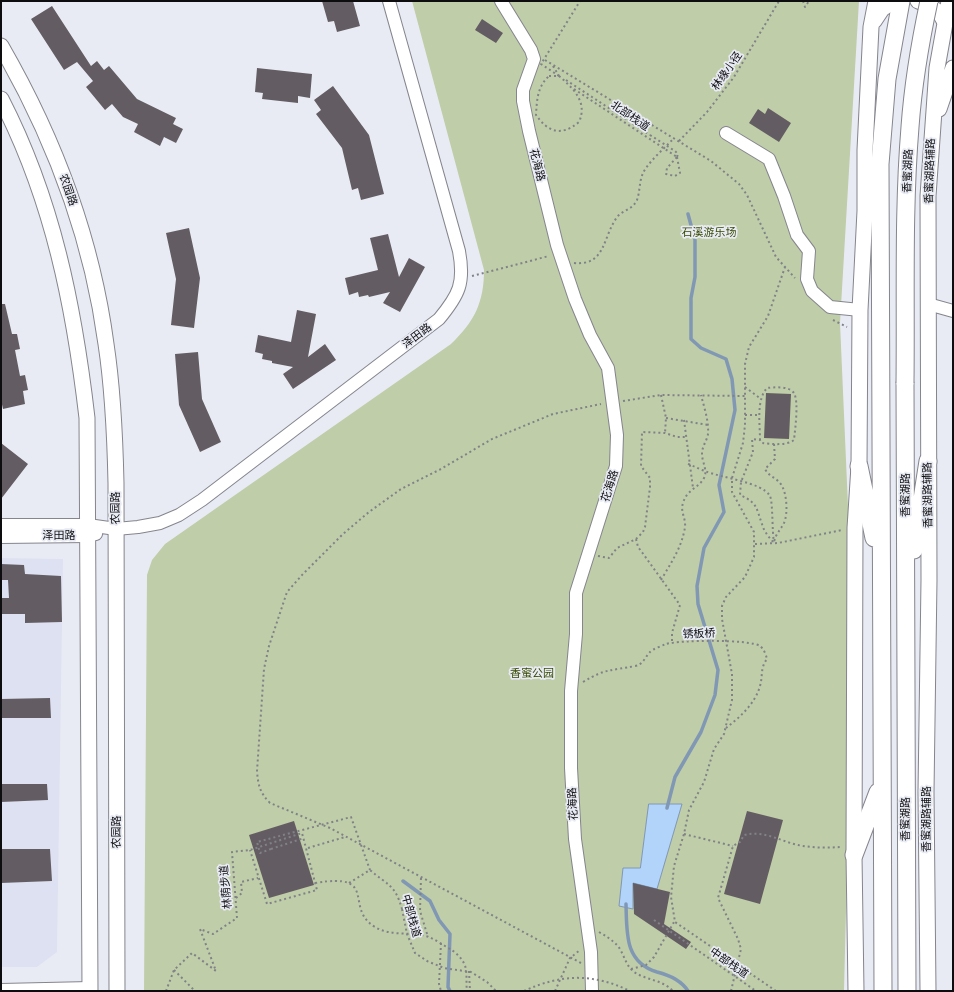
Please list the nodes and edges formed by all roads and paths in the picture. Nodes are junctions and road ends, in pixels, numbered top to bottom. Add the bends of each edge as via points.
1 (389, 1) edge
2 (502, 1) edge
3 (580, 1) edge
4 (779, 1) edge
5 (802, 1) edge
6 (809, 1) edge
7 (894, 1) edge
8 (901, 1) edge
9 (918, 1) edge
10 (929, 1) edge
11 (950, 1) edge
12 (873, 11) edge
13 (945, 24) junction
14 (1, 46) edge
15 (531, 50) junction
16 (553, 65) junction
17 (953, 68) edge
18 (559, 76) junction
19 (574, 88) junction
20 (1, 99) edge
21 (726, 133) dead end
22 (931, 133) junction
23 (674, 138) junction
24 (678, 141) junction
25 (677, 157) junction
26 (561, 256) junction
27 (461, 278) junction
28 (928, 304) junction
29 (860, 310) junction
30 (953, 311) edge
31 (745, 387) junction
32 (661, 395) junction
33 (701, 395) junction
34 (745, 396) junction
35 (761, 399) junction
36 (613, 402) junction
37 (745, 415) junction
38 (760, 415) junction
39 (666, 418) junction
40 (684, 420) junction
41 (708, 425) junction
42 (665, 433) junction
43 (685, 437) junction
44 (760, 440) junction
45 (774, 444) junction
46 (928, 461) junction
47 (688, 464) junction
48 (859, 466) junction
49 (705, 472) junction
50 (732, 478) junction
51 (741, 482) junction
52 (692, 488) junction
53 (1, 526) edge
54 (855, 528) junction
55 (116, 529) junction
56 (88, 531) junction
57 (1, 537) edge
58 (636, 539) junction
59 (774, 543) junction
60 (755, 544) junction
61 (588, 553) junction
62 (881, 576) junction
63 (661, 580) junction
64 (906, 601) junction
65 (727, 641) junction
66 (672, 643) junction
67 (570, 691) junction
68 (725, 728) junction
69 (882, 783) junction
70 (684, 834) junction
71 (345, 837) junction
72 (304, 838) junction
73 (733, 846) junction
74 (307, 848) junction
75 (250, 850) junction
76 (854, 850) junction
77 (370, 870) junction
78 (259, 878) junction
79 (421, 878) junction
80 (349, 883) junction
81 (315, 884) junction
82 (236, 898) junction
83 (654, 920) dead end
84 (675, 922) junction
85 (586, 925) junction
86 (428, 937) junction
87 (441, 943) junction
88 (738, 966) junction
89 (631, 969) junction
90 (174, 970) junction
91 (469, 971) junction
92 (90, 989) edge
93 (1, 990) edge
94 (117, 991) edge
95 (166, 991) edge
96 (195, 991) edge
97 (441, 991) edge
98 (468, 991) edge
99 (496, 991) edge
100 (524, 991) edge
101 (555, 991) edge
102 (592, 991) edge
103 (630, 991) edge
104 (673, 991) edge
105 (730, 991) edge
106 (756, 991) edge
107 (776, 991) edge
108 (856, 991) edge
109 (883, 991) edge
110 (907, 991) edge
111 (928, 991) edge

1 - 27 street, 泽田路 via 459,251
2 - 15 street
3 - 18 path, 北部栈道, bridge via 541,64
4 - 24 path, 林缘小径 via 734,77 707,112
5 - 6 path via 805,7
7 - 12 main road via 879,12
8 - 62 highway via 890,60 882,131
9 - 13 main road via 935,10 942,16
10 - 64 highway, 香蜜湖路, bridge via 916,70 907,176
11 - 13 main road, 香蜜湖路辅路
12 - 29 main road
13 - 22 main road, 香蜜湖路辅路 via 937,68
14 - 55 main road, 农园路 via 29,96 51,144 71,197 98,296 106,343 115,435
15 - 16 path
15 - 26 street, 花海路 via 534,59 525,83 523,101
16 - 23 path
16 - 25 path, bridge via 558,75 675,151
17 - 22 main road
18 - 19 path, 北部栈道
18 - 19 path, 北部栈道, bridge via 549,76 542,82 538,93 536,116 552,131 568,130 579,122 583,108
19 - 25 path, 北部栈道, bridge
20 - 56 main road via 37,180 58,244 69,295 80,353 87,418
21 - 29 street via 769,159 797,235 809,251 807,280 812,291 830,307
22 - 28 main road, 香蜜湖路辅路
23 - 24 path
23 - 26 path via 643,173 637,200 633,207 619,215 608,233 601,253 585,264
24 - 31 path via 711,161 739,184 747,194 776,257 785,267 768,316 749,347 745,364
25 - 25 path via 667,168 666,174 675,176 680,173
26 - 27 path
26 - 36 street, 花海路 via 575,300 608,368
27 - 55 street, 泽田路 via 450,306 439,319 202,500 160,524
28 - 30 street
28 - 46 main road, 香蜜湖路辅路
29 - 48 main road
31 - 34 path
31 - 35 path
32 - 33 path
32 - 36 path
32 - 39 path
33 - 34 path
33 - 41 path
34 - 37 path
35 - 38 path
35 - 45 path via 767,388 779,387 794,394 794,440 790,443
36 - 61 street, 花海路 via 617,435 616,466
36 - 71 path via 553,414 492,439 401,489 343,534 287,592 264,669 258,787 270,803 330,828
37 - 38 path
37 - 50 path via 743,443
38 - 44 path
39 - 40 path
39 - 42 path
40 - 41 path
40 - 43 path
41 - 49 path via 708,434 702,446
42 - 43 path
42 - 58 path via 642,432 641,466 650,478 650,486 645,527
43 - 47 path
44 - 45 path via 762,443
44 - 51 path via 752,439 753,452
45 - 59 path via 775,459 765,469 767,475 781,484 786,506 784,522 776,533
46 - 64 highway
46 - 111 main road, 香蜜湖路辅路
47 - 49 path
47 - 52 path
48 - 54 main road
48 - 62 highway
49 - 50 path
49 - 52 path via 701,482
50 - 51 path
50 - 60 path via 732,492 754,532
51 - 59 path via 740,495 756,505 765,532
51 - 59 path via 759,488 771,497
52 - 63 path via 685,496 682,506 685,527 679,550
53 - 56 street, 泽田路
54 - 59 path
54 - 76 main road
55 - 56 street, 泽田路
55 - 94 main road, 农园路
56 - 57 street, 泽田路
56 - 92 main road
58 - 61 path via 617,548 609,558
58 - 63 path via 638,547
59 - 60 path
60 - 65 path via 751,567 726,597 722,606
61 - 67 street, 花海路 via 576,593 576,634
62 - 69 highway
63 - 66 path via 680,605 672,633
64 - 110 highway, 香蜜湖路
65 - 66 path, 锈板桥
65 - 68 path via 732,692
65 - 68 path, 锈板桥 via 748,642 760,646 767,659 762,666 760,688 753,702
66 - 67 path, 锈板桥 via 651,651 643,662 636,666 600,672
67 - 85 street, 花海路 via 575,838
68 - 70 path via 714,750 704,782 689,810
69 - 76 highway
69 - 109 highway
70 - 73 path
70 - 84 path via 674,866 672,884
71 - 74 path
71 - 79 path
72 - 74 path
72 - 75 path via 302,833
72 - 77 path, bridge via 260,853 257,842 351,817
73 - 76 path via 744,836 753,833 806,846
73 - 88 path via 718,898 741,949
74 - 81 path
75 - 78 path
75 - 82 path, 林荫步道 via 232,852
76 - 108 main road
77 - 80 path
77 - 91 path, 中部栈道, bridge via 398,894 407,934 415,953 444,968
78 - 81 path via 267,904 317,890
78 - 82 path via 241,882 242,893
79 - 86 path via 420,911
79 - 101 path via 570,958
80 - 81 path via 334,880
80 - 86 path via 358,891 362,911 374,927 388,932
82 - 90 path, 林荫步道 via 237,918 213,934 200,929 216,971 192,953
83 - 106 path, 中部栈道, bridge
84 - 88 path
84 - 89 path via 654,957 646,965
85 - 89 path via 618,946
85 - 102 street, 花海路
86 - 87 path
87 - 97 path
87 - 98 path via 460,957 466,970
88 - 105 path
88 - 107 path
89 - 104 path via 661,981
90 - 95 path, 林荫步道
90 - 96 path
91 - 98 path
91 - 99 path, 中部栈道, bridge
92 - 93 street
100 - 103 path, bridge via 546,982 578,977 605,980

